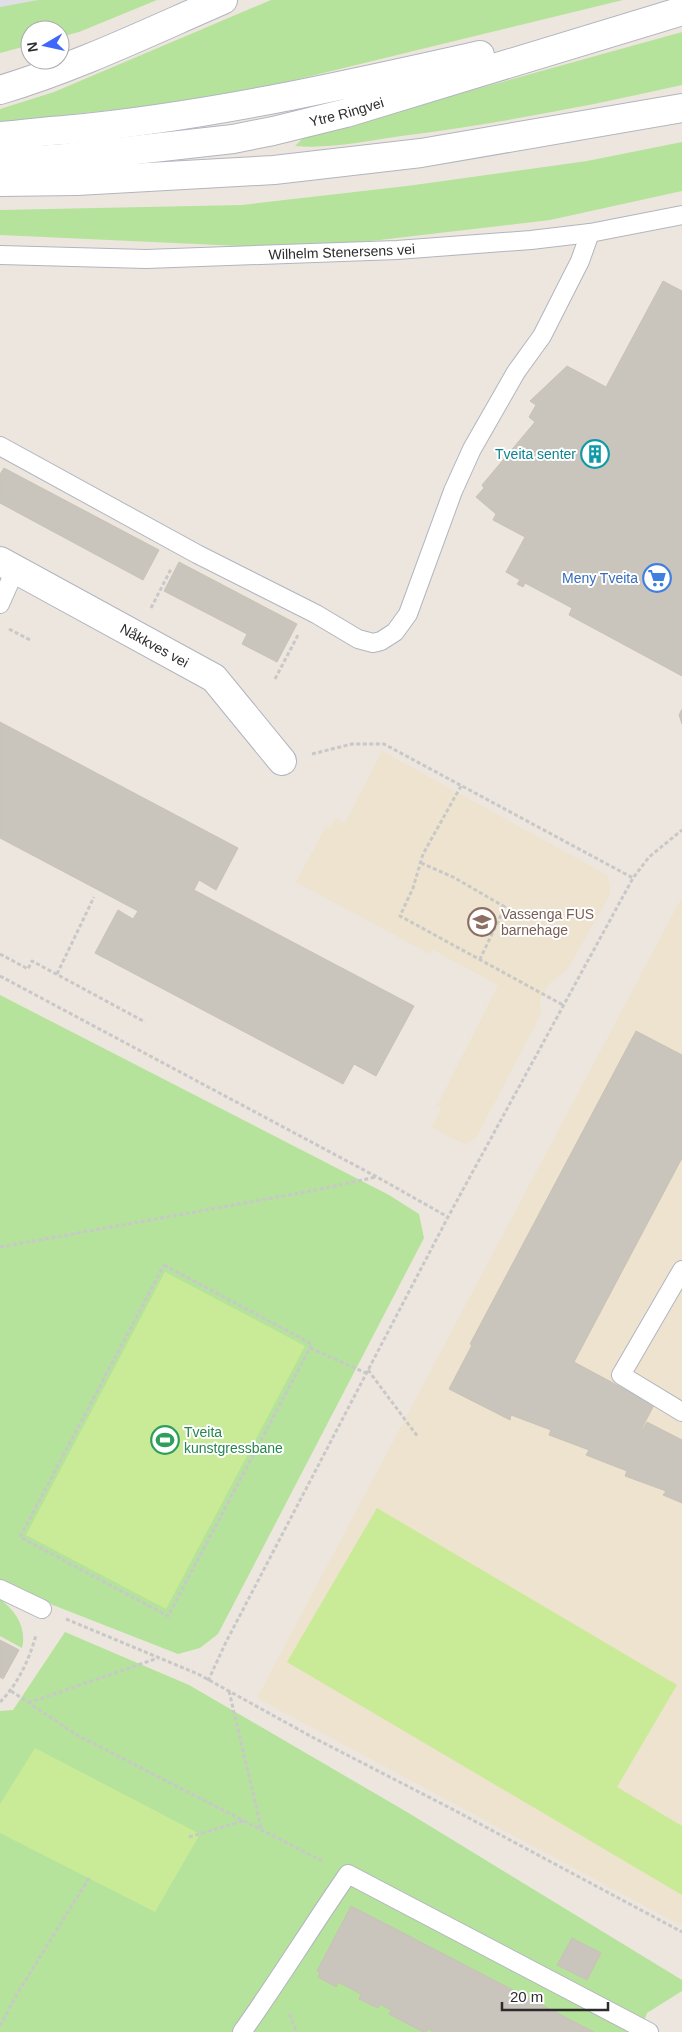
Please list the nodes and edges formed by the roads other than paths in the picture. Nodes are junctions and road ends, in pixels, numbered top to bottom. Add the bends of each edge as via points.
1 (223, 0) edge
2 (682, 11) edge
3 (0, 90) edge
4 (682, 108) edge
5 (0, 136) edge
6 (0, 163) edge
7 (0, 182) edge
8 (682, 215) edge
9 (590, 233) junction
10 (0, 255) edge
11 (0, 446) edge
12 (8, 565) edge
13 (0, 604) edge
14 (282, 761) road end
15 (682, 1270) edge
16 (682, 1412) edge
17 (0, 1589) edge
18 (42, 1609) road end
19 (242, 2032) edge
20 (649, 2032) edge

1 - 3 main road via 92,56
2 - 5 main road, Ytre Ringvei via 276,100 116,126
2 - 6 main road, Ytre Ringvei via 346,114 273,131 233,139
4 - 7 main road via 421,153 274,170
8 - 9 lane, Wilhelm Stenersens vei
9 - 10 lane, Wilhelm Stenersens vei via 398,250 204,258
9 - 11 lane via 580,261 542,336 516,372 472,449 453,491 408,614 395,632 381,641 358,640 316,614 197,554
12 - 13 lane
12 - 14 main road, Nåkkves vei via 214,678
15 - 16 lane via 622,1375
17 - 18 lane
19 - 20 lane via 348,1874

